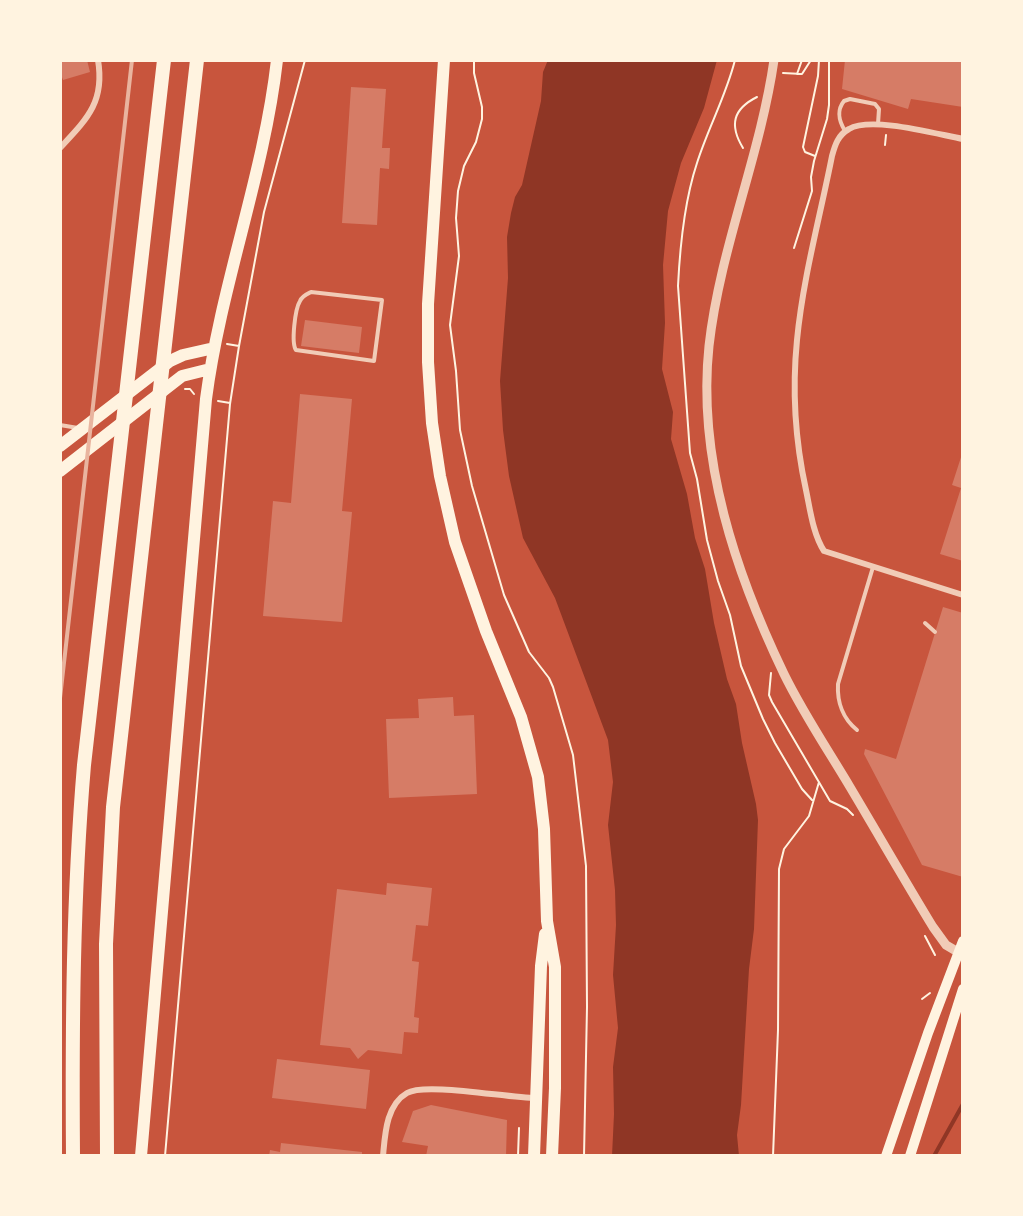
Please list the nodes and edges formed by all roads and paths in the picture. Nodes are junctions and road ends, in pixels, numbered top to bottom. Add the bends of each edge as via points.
1 (98, 60) edge
2 (164, 60) edge
3 (197, 60) edge
4 (278, 60) edge
5 (284, 60) edge
6 (305, 60) edge
7 (444, 60) edge
8 (474, 60) edge
9 (802, 60) edge
10 (812, 60) edge
11 (819, 60) edge
12 (829, 60) edge
13 (778, 63) edge
14 (781, 73) junction
15 (796, 75) junction
16 (781, 77) dead end
17 (274, 86) junction
18 (759, 90) dead end
19 (757, 97) junction
20 (755, 107) dead end
21 (878, 124) junction
22 (845, 131) junction
23 (886, 135) dead end
24 (963, 139) edge
25 (746, 143) dead end
26 (885, 145) dead end
27 (60, 148) edge
28 (815, 156) junction
29 (794, 248) dead end
30 (311, 292) joint
31 (219, 345) junction
32 (239, 345) junction
33 (210, 369) junction
34 (181, 390) dead end
35 (195, 398) dead end
36 (214, 400) dead end
37 (230, 403) junction
38 (60, 425) edge
39 (82, 429) junction
40 (60, 446) edge
41 (60, 471) edge
42 (873, 567) junction
43 (963, 595) edge
44 (925, 623) dead end
45 (935, 632) dead end
46 (768, 665) dead end
47 (857, 730) dead end
48 (819, 782) junction
49 (858, 823) dead end
50 (547, 921) junction
51 (921, 929) dead end
52 (963, 941) edge
53 (961, 954) edge
54 (934, 955) dead end
55 (963, 989) edge
56 (536, 1098) junction
57 (519, 1128) dead end
58 (74, 1156) edge
59 (107, 1156) edge
60 (141, 1156) edge
61 (165, 1156) edge
62 (383, 1156) edge
63 (518, 1156) edge
64 (534, 1156) edge
65 (552, 1156) edge
66 (584, 1156) edge
67 (773, 1156) edge
68 (886, 1156) edge
69 (910, 1156) edge

1 - 27 street via 100,85 93,110
2 - 58 highway via 88,720 76,857
3 - 59 highway via 111,841 106,944
4 - 17 main road
5 - 17 main road
6 - 32 path via 264,212
7 - 50 main road via 427,312 432,423 444,498 461,563 533,754 544,829
8 - 66 path via 482,119 458,191 459,256 450,325 458,413 470,478 504,595 526,646 553,687 573,755 586,866 588,922
9 - 15 path
10 - 15 path
11 - 28 path via 803,147
12 - 28 path via 828,112
13 - 14 path
13 - 53 street via 728,247 713,318 707,381 714,470 743,574 785,675 933,927 946,945
14 - 15 path
14 - 16 path
17 - 31 main road
18 - 19 path
19 - 20 path
19 - 25 path via 735,117 736,134 744,149
21 - 22 street via 857,125
21 - 22 lane via 879,109 875,104 850,99 844,101 839,112
21 - 24 street
22 - 42 street via 832,156 801,308 795,378 796,430 809,506 823,548 830,554
23 - 26 path
28 - 29 path via 812,190
30 - 30 lane via 298,303 292,343 296,350 374,361 382,300
31 - 32 path
31 - 33 main road
31 - 39 main road via 170,361
32 - 37 path
33 - 41 main road via 183,376
33 - 60 main road
34 - 35 path via 190,389
36 - 37 path
37 - 61 path
38 - 39 lane
39 - 40 main road
42 - 43 street
42 - 47 lane via 838,684 842,710
44 - 45 lane
46 - 48 path via 772,702
48 - 49 path via 830,801 847,809
48 - 67 path via 809,816 784,849 779,869
50 - 56 main road via 541,966
50 - 65 main road via 555,967
51 - 54 path
52 - 53 main road
53 - 68 main road via 928,1033
55 - 69 main road
56 - 62 street via 413,1090 401,1097 390,1115
56 - 64 main road
57 - 63 path

